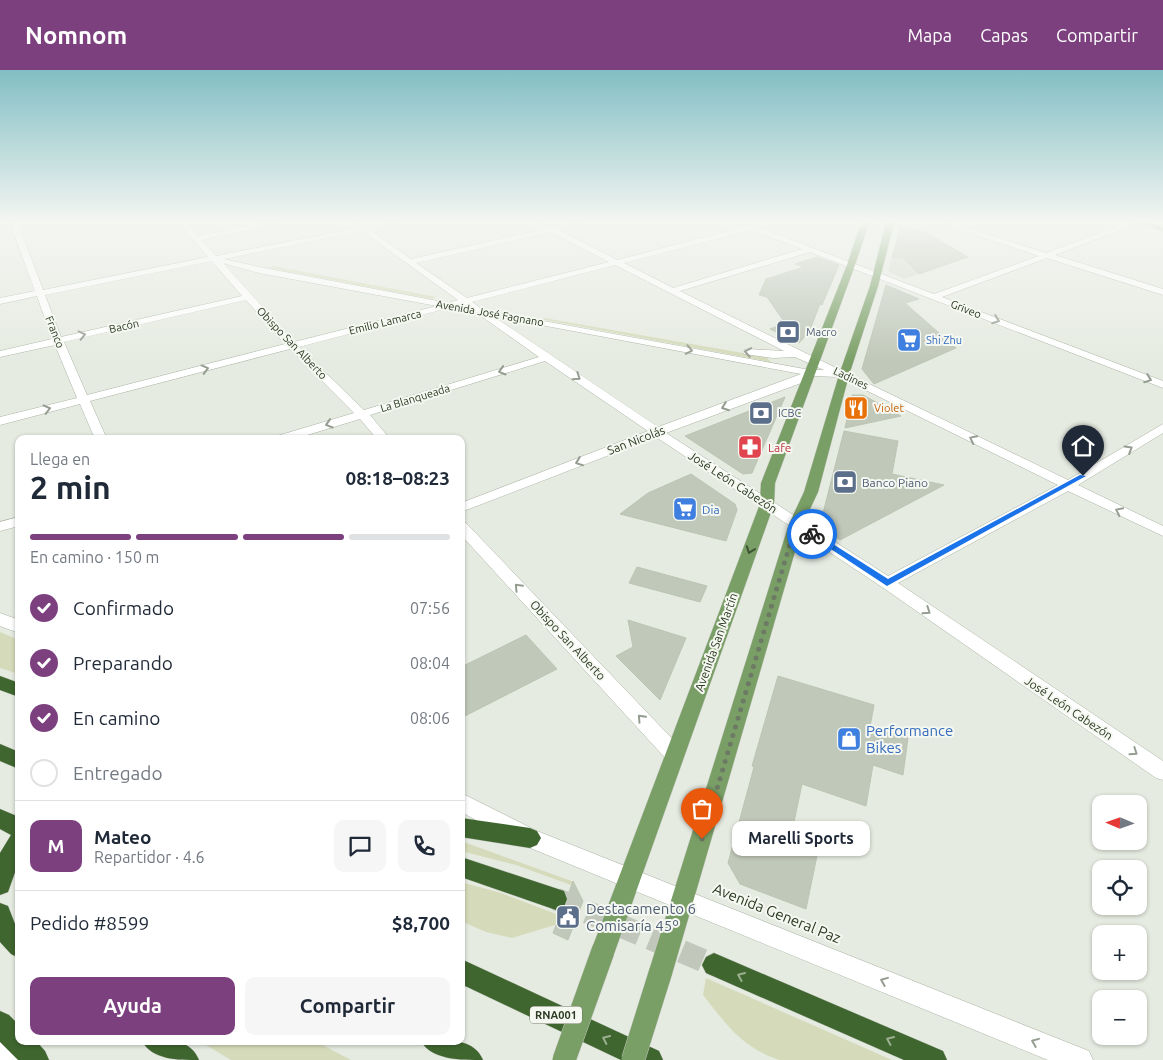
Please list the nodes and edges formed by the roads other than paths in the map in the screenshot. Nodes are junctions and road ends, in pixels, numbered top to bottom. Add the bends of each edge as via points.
1 (31, 269) edge
2 (163, 269) edge
3 (224, 269) edge
4 (257, 269) edge
5 (312, 269) edge
6 (414, 269) edge
7 (597, 269) edge
8 (628, 269) edge
9 (745, 269) edge
10 (850, 269) edge
11 (860, 269) edge
12 (878, 269) edge
13 (1010, 269) edge
14 (1089, 269) edge
15 (260, 270) junction
16 (876, 275) junction
17 (230, 276) junction
18 (427, 287) junction
19 (672, 291) junction
20 (1163, 292) edge
21 (40, 293) junction
22 (249, 297) junction
23 (934, 297) junction
24 (0, 301) edge
25 (466, 301) junction
26 (451, 306) junction
27 (478, 310) junction
28 (58, 341) junction
29 (292, 346) junction
30 (0, 354) edge
31 (797, 354) junction
32 (548, 357) junction
33 (815, 361) junction
34 (810, 373) junction
35 (844, 375) junction
36 (1163, 385) edge
37 (83, 400) junction
38 (362, 414) junction
39 (0, 421) edge
40 (1163, 428) edge
41 (657, 432) junction
42 (99, 435) edge
43 (294, 435) edge
44 (380, 435) edge
45 (1067, 486) junction
46 (767, 504) junction
47 (465, 506) edge
48 (15, 522) edge
49 (796, 524) junction
50 (0, 527) edge
51 (465, 530) edge
52 (1163, 532) edge
53 (887, 583) junction
54 (0, 620) edge
55 (15, 626) edge
56 (0, 683) edge
57 (15, 689) edge
58 (0, 752) edge
59 (674, 754) junction
60 (15, 759) edge
61 (1163, 772) edge
62 (465, 804) edge
63 (0, 818) edge
64 (15, 826) edge
65 (465, 828) edge
66 (530, 838) junction
67 (15, 848) edge
68 (465, 868) edge
69 (630, 879) junction
70 (0, 884) edge
71 (556, 899) tunnel mouth
72 (682, 900) junction
73 (0, 914) edge
74 (15, 941) edge
75 (714, 964) tunnel mouth
76 (465, 973) edge
77 (0, 1024) edge
78 (15, 1039) edge
79 (21, 1045) edge
80 (162, 1045) edge
81 (442, 1045) edge
82 (0, 1048) edge
83 (18, 1060) edge
84 (36, 1060) edge
85 (186, 1060) edge
86 (470, 1060) edge
87 (564, 1060) edge
88 (633, 1060) edge
89 (650, 1060) edge
90 (934, 1060) edge
91 (1080, 1060) edge

1 - 21 street, Franco
2 - 21 street
3 - 17 street, Obispo San Alberto
4 - 15 street, Avenida José Fagnano
5 - 18 street, Avenida José Fagnano
6 - 18 street, José León Cabezón
7 - 25 street, Emilio Lamarca
8 - 19 street, Ladines
9 - 19 street
10 - 33 main road, Avenida San Martín
11 - 16 street, Griveo
12 - 16 main road
13 - 23 street
14 - 20 street
15 - 17 street via 240,271
15 - 26 street, Avenida José Fagnano
16 - 23 street, Griveo
16 - 35 main road
17 - 22 street, Obispo San Alberto
18 - 25 street, Avenida José Fagnano
18 - 25 street, José León Cabezón
19 - 31 street, Ladines
21 - 24 street
21 - 28 street, Franco
28 -> 22 street, Bacón
22 - 29 street, Obispo San Alberto
23 -> 36 street, Griveo
25 - 26 street, Emilio Lamarca
25 - 27 street, José León Cabezón
31 -> 25 street, Avenida José Fagnano via 757,353
26 - 27 street, Avenida José Fagnano
26 - 29 street, Emilio Lamarca
27 - 32 street, José León Cabezón
27 -> 34 street, Avenida José Fagnano
28 - 30 street, Bacón
28 - 37 street, Franco
37 -> 29 street, Emilio Lamarca
29 - 38 street, Obispo San Alberto
31 - 33 street, Ladines
32 -> 38 street, La Blanqueada
32 -> 41 street, José León Cabezón
33 - 34 main road, Avenida San Martín
33 - 35 street, Ladines
34 - 35 street, Avenida José Fagnano
34 -> 41 street, San Nicolás via 800,380
34 - 46 main road, Avenida San Martín via 768,483
45 -> 35 street, Ladines
35 - 49 main road via 810,492
39 -> 37 street, Emilio Lamarca
37 - 42 street, Franco
38 -> 43 street, La Blanqueada
38 - 44 street, Obispo San Alberto
45 -> 40 street
41 - 46 street, José León Cabezón
41 -> 47 street, San Nicolás
52 -> 45 street, Ladines
45 - 53 street
46 - 49 street, José León Cabezón
46 -> 59 main road, Avenida San Martín
48 - 50 street
49 - 53 street, José León Cabezón
49 - 72 main road
59 -> 51 street, Obispo San Alberto
53 -> 61 street, José León Cabezón
54 - 55 street
56 - 57 highway
58 - 60 highway
59 - 69 main road, Avenida San Martín
62 - 66 street, Avenida General Paz
63 - 64 highway
65 - 66 highway
66 - 69 street, Avenida General Paz
67 - 70 highway
68 - 71 highway
69 - 72 street, Avenida General Paz
69 - 87 main road, Avenida San Martín, bridge
72 - 88 main road, bridge
91 -> 72 street, Avenida General Paz
73 - 74 highway via 6,931
90 -> 75 highway
89 -> 76 highway, RNA001
77 - 78 highway
79 - 84 highway
80 - 85 highway
81 - 86 highway
82 - 83 street

